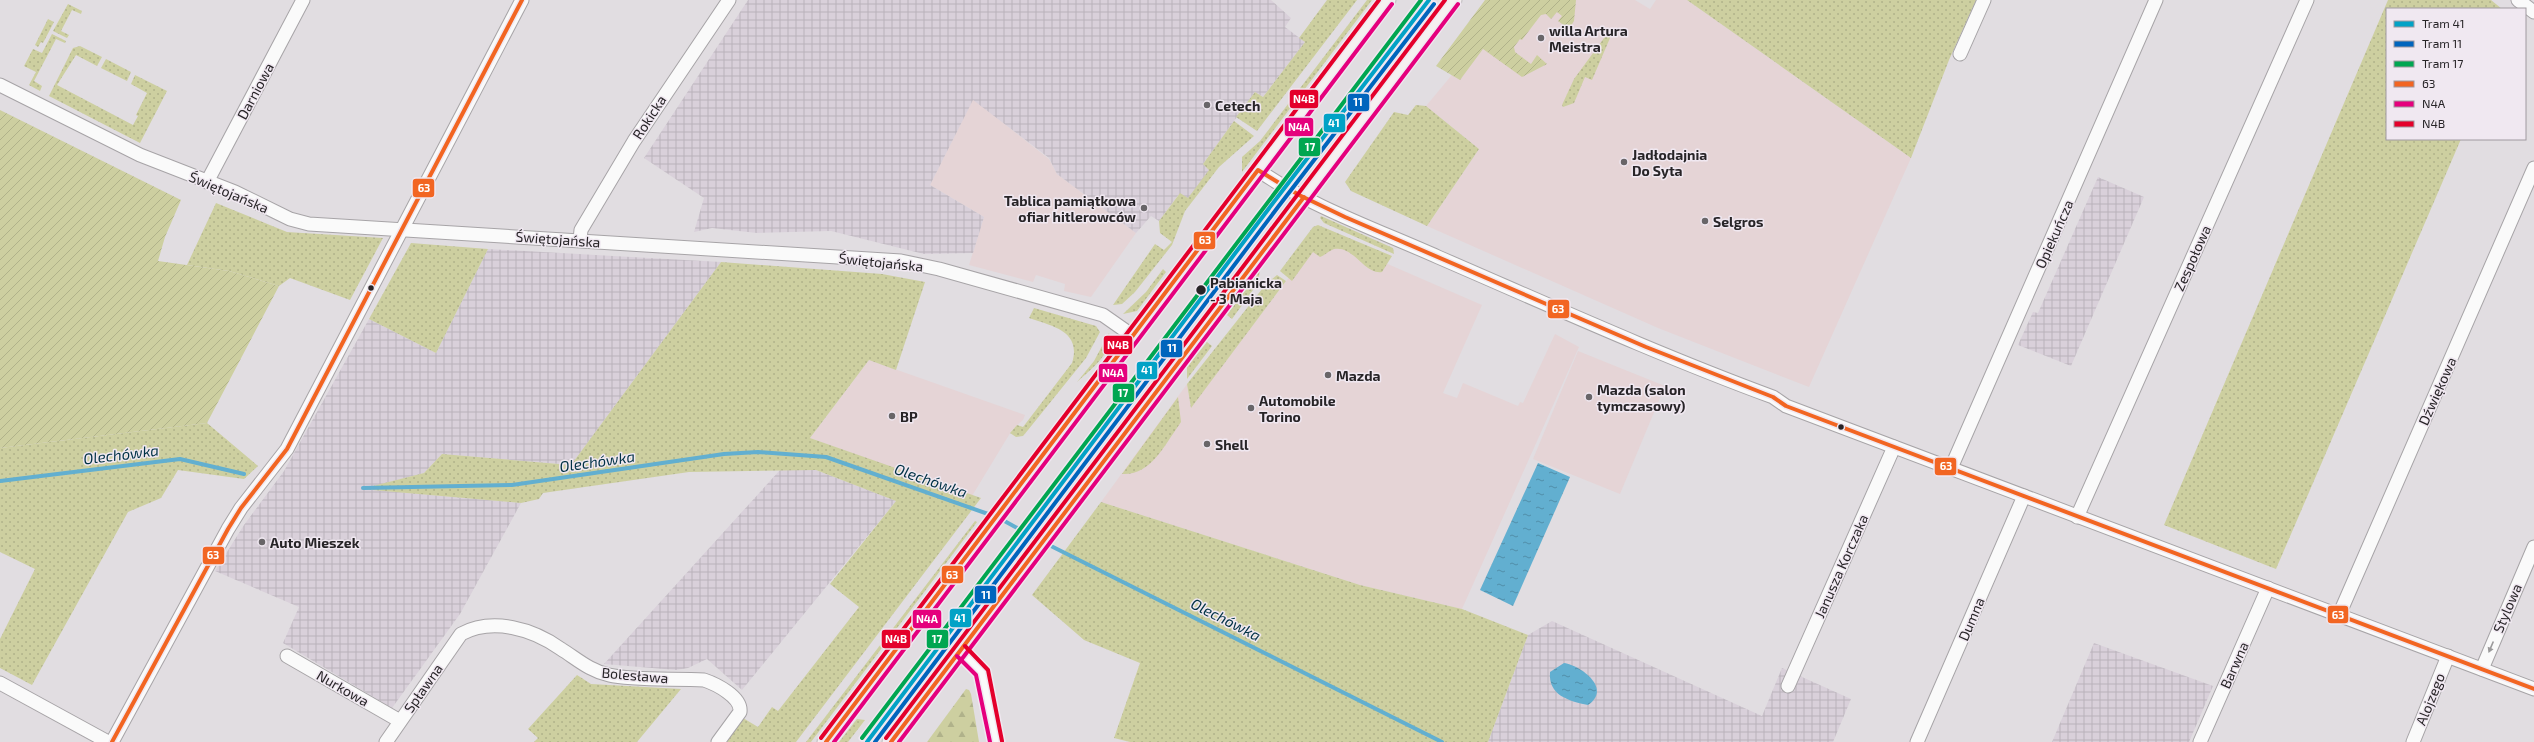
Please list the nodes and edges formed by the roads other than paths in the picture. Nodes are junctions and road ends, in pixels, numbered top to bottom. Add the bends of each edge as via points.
1 (303, 0) edge
2 (522, 0) edge
3 (729, 0) edge
4 (1387, 0) edge
5 (1453, 0) edge
6 (1984, 0) edge
7 (2156, 0) edge
8 (2307, 0) edge
9 (2518, 0) edge
10 (2534, 12) edge
11 (1960, 54) dead end
12 (0, 85) edge
13 (2534, 168) edge
14 (1258, 170) junction
15 (207, 182) junction
16 (1304, 197) junction
17 (401, 230) junction
18 (580, 240) junction
19 (1133, 336) junction
20 (1894, 447) junction
21 (1951, 468) junction
22 (2024, 496) junction
23 (2077, 517) junction
24 (2534, 547) edge
25 (2268, 588) junction
26 (2339, 615) junction
27 (461, 634) joint
28 (960, 651) junction
29 (287, 656) dead end
30 (2448, 656) junction
31 (2482, 669) junction
32 (0, 683) edge
33 (1788, 686) dead end
34 (2534, 689) edge
35 (400, 721) junction
36 (108, 742) edge
37 (112, 742) edge
38 (386, 742) edge
39 (718, 742) edge
40 (826, 742) edge
41 (891, 742) edge
42 (996, 742) edge
43 (1917, 742) edge
44 (2200, 742) edge
45 (2413, 742) edge

1 - 15 street, Darniowa
2 - 17 street
3 - 18 street, Rokicka via 625,155 581,230
4 - 14 main road
5 - 16 main road
6 - 11 street
7 - 21 street, Opiekuńcza
8 - 23 street, Zespołowa
9 - 10 street
12 - 15 street, Świętojańska via 140,155
13 - 26 street, Dźwiękowa
14 - 16 street
14 - 19 main road
15 - 17 street, Świętojańska via 235,192 298,222
16 - 20 street via 1643,346 1773,397 1786,406
16 - 28 main road
17 - 18 street, Świętojańska
17 - 37 street via 287,449 241,508 228,529
18 - 19 street, Świętojańska via 913,263 1103,315
19 - 40 main road
20 - 21 street
20 - 33 street, Janusza Korczaka
21 - 22 street
22 - 23 street
22 - 43 street, Dumna
23 - 25 street
24 -> 31 street, Stylowa
25 - 26 street
25 - 44 street, Barwna
26 - 30 street
27 - 35 street, Spławna
27 - 39 street, Bolesława via 473,627 509,627 541,636 593,671 611,676 704,680 714,683 741,706 740,712
28 - 41 main road
28 - 42 street via 982,672
29 - 35 street, Nurkowa
30 - 31 street
30 - 45 street, Alojzego
31 - 34 street
32 - 36 street
35 - 38 street, Spławna

